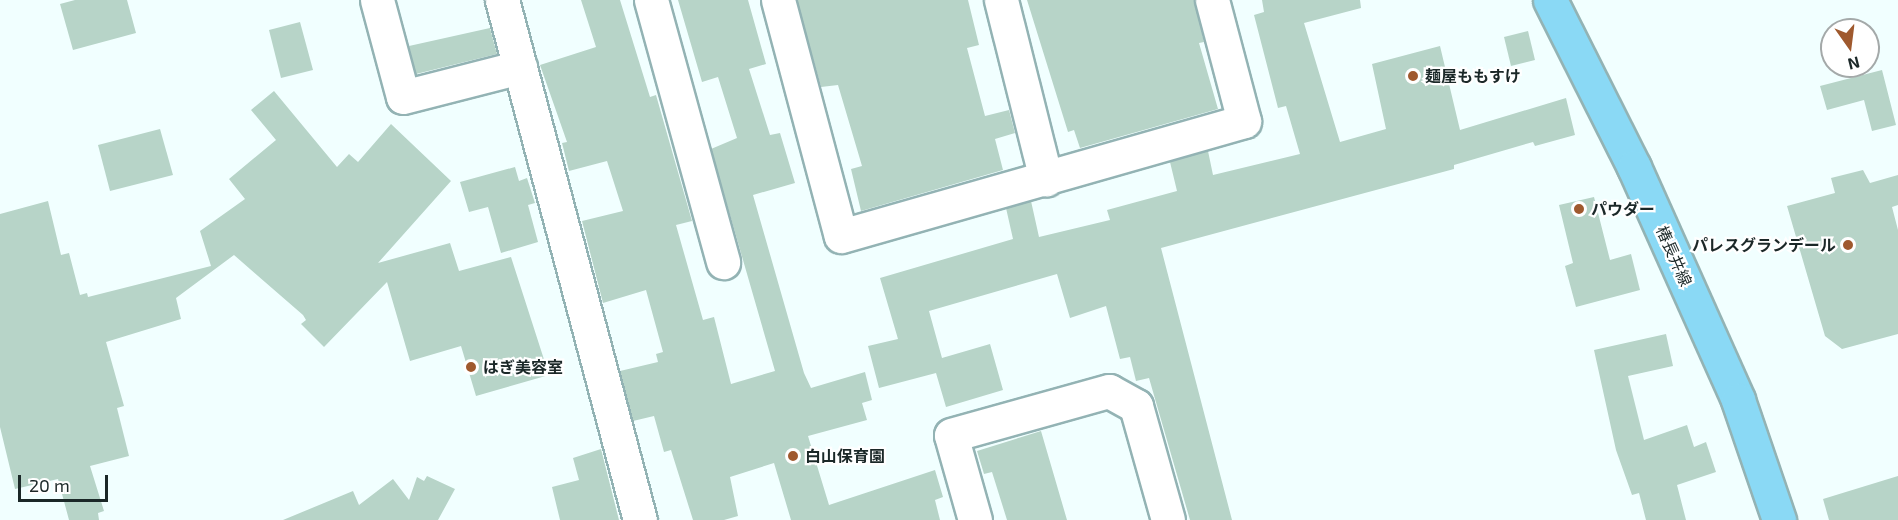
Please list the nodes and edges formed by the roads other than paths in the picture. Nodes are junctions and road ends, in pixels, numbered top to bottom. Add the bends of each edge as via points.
1 (377, 0) edge
2 (502, 0) edge
3 (651, 0) edge
4 (778, 0) edge
5 (1001, 0) edge
6 (1212, 0) edge
7 (1550, 0) edge
8 (520, 67) junction
9 (1046, 179) junction
10 (723, 262) dead end
11 (640, 520) edge
12 (975, 520) edge
13 (1168, 520) edge
14 (1779, 520) edge

1 - 8 street via 403,97
2 - 8 street
3 - 10 street
4 - 9 street via 841,236
5 - 9 street
6 - 9 street via 1244,121
7 - 14 main road, 椿長井線 via 1634,166 1738,400
8 - 11 street
12 - 13 street via 951,435 1109,392 1136,406

